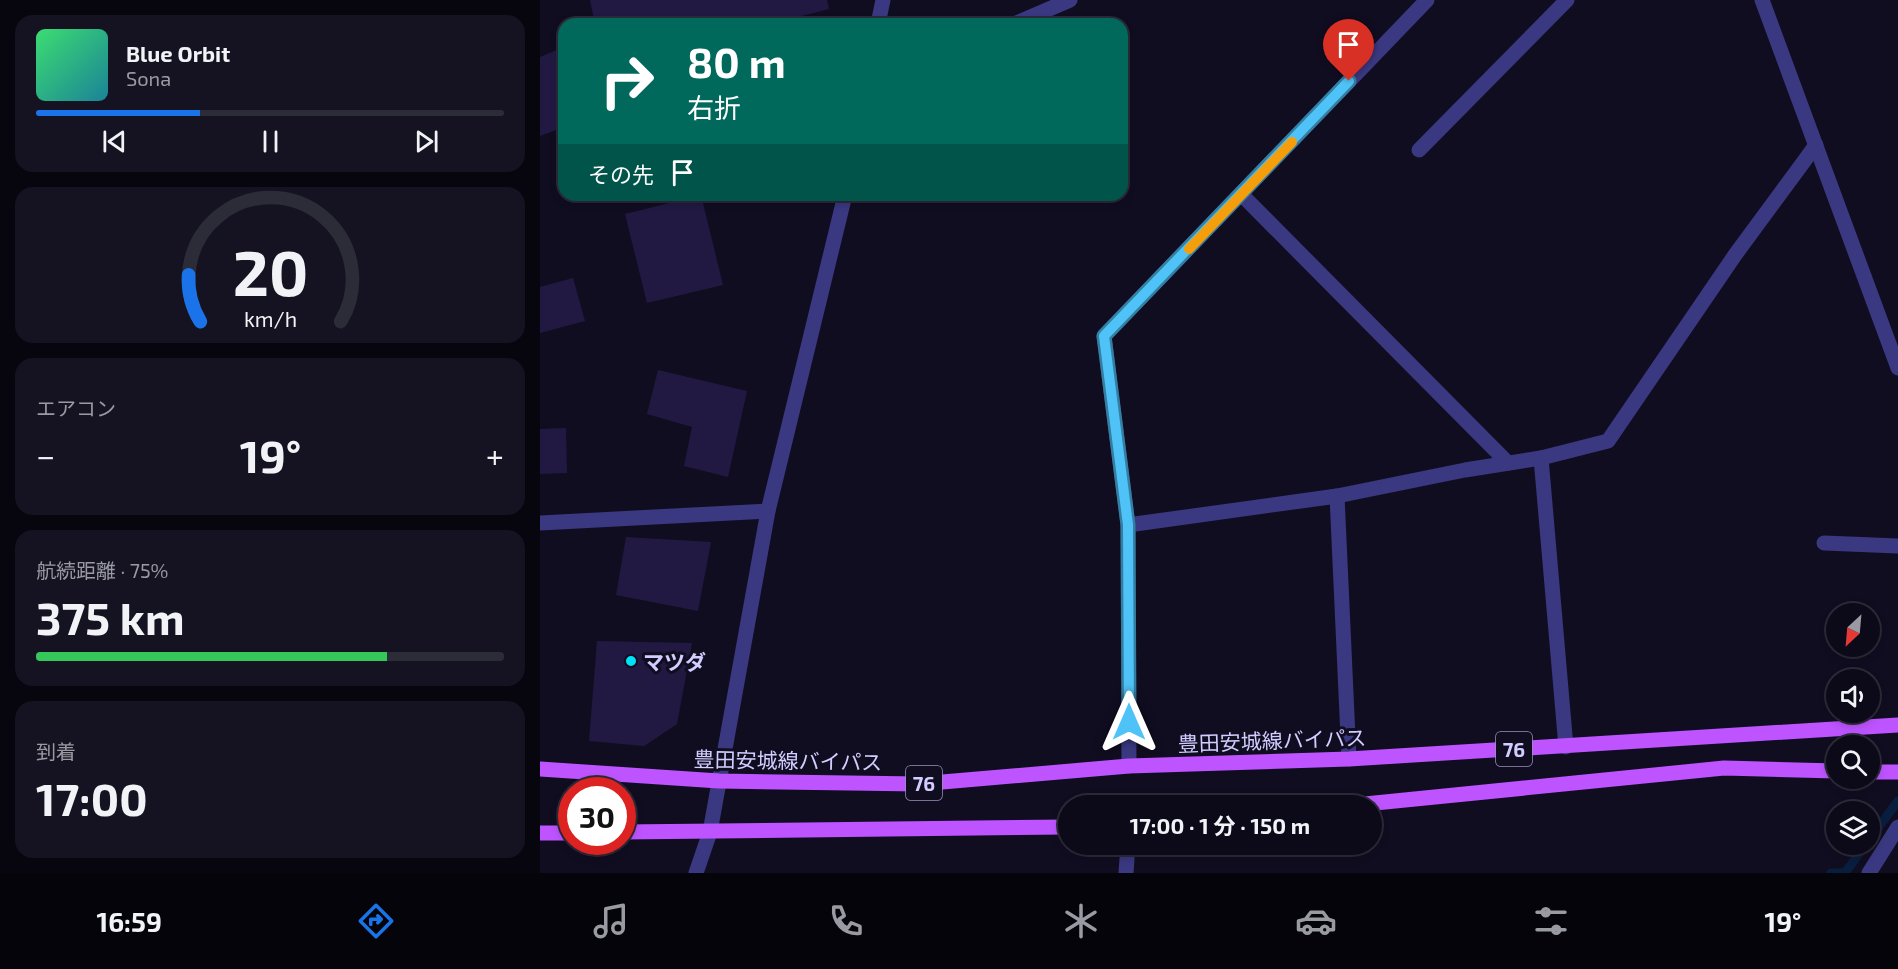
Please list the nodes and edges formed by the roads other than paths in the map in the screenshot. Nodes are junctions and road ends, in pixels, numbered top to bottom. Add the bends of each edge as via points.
1 (882, 0) edge
2 (1070, 0) edge
3 (1427, 0) edge
4 (1567, 0) edge
5 (1762, 0) edge
6 (879, 18) edge
7 (1028, 18) edge
8 (1816, 145) junction
9 (1419, 150) dead end
10 (1241, 194) junction
11 (844, 201) edge
12 (1898, 368) edge
13 (1541, 458) junction
14 (1508, 463) junction
15 (1336, 496) junction
16 (768, 511) junction
17 (540, 523) edge
18 (1128, 525) junction
19 (1824, 543) dead end
20 (1898, 546) edge
21 (1898, 725) edge
22 (1566, 747) junction
23 (1349, 759) junction
24 (1129, 766) junction
25 (540, 769) edge
26 (1826, 771) edge
27 (1880, 772) edge
28 (1898, 772) edge
29 (719, 781) junction
30 (1382, 802) edge
31 (1058, 827) edge
32 (1898, 827) edge
33 (636, 832) edge
34 (710, 832) junction
35 (540, 833) edge
36 (558, 833) edge
37 (1127, 855) edge
38 (696, 873) edge
39 (1126, 873) edge
40 (1869, 873) edge

1 - 6 street
2 - 7 street
3 - 10 street
4 - 9 street
5 - 8 street
8 - 12 street
8 - 13 street via 1734,255 1608,441
10 - 14 street
10 - 18 street via 1104,336
11 - 16 street
13 - 14 street
13 - 22 street
14 - 15 street
15 - 18 street
15 - 23 street
16 - 17 street
16 - 29 street
18 - 24 street
19 - 20 street
21 - 22 main road, 豊田安城線バイパス / 76
22 - 23 main road, 豊田安城線バイパス / 76
23 - 24 main road, 豊田安城線バイパス / 76
24 - 29 main road, 豊田安城線バイパス / 76 via 919,784
25 - 29 main road, 豊田安城線バイパス / 76
26 - 30 main road, 76 via 1724,768
27 - 28 main road
29 - 34 street
31 - 34 main road, 76
32 - 40 street
33 - 34 main road, 76
34 - 38 street
35 - 36 main road
37 - 39 street

